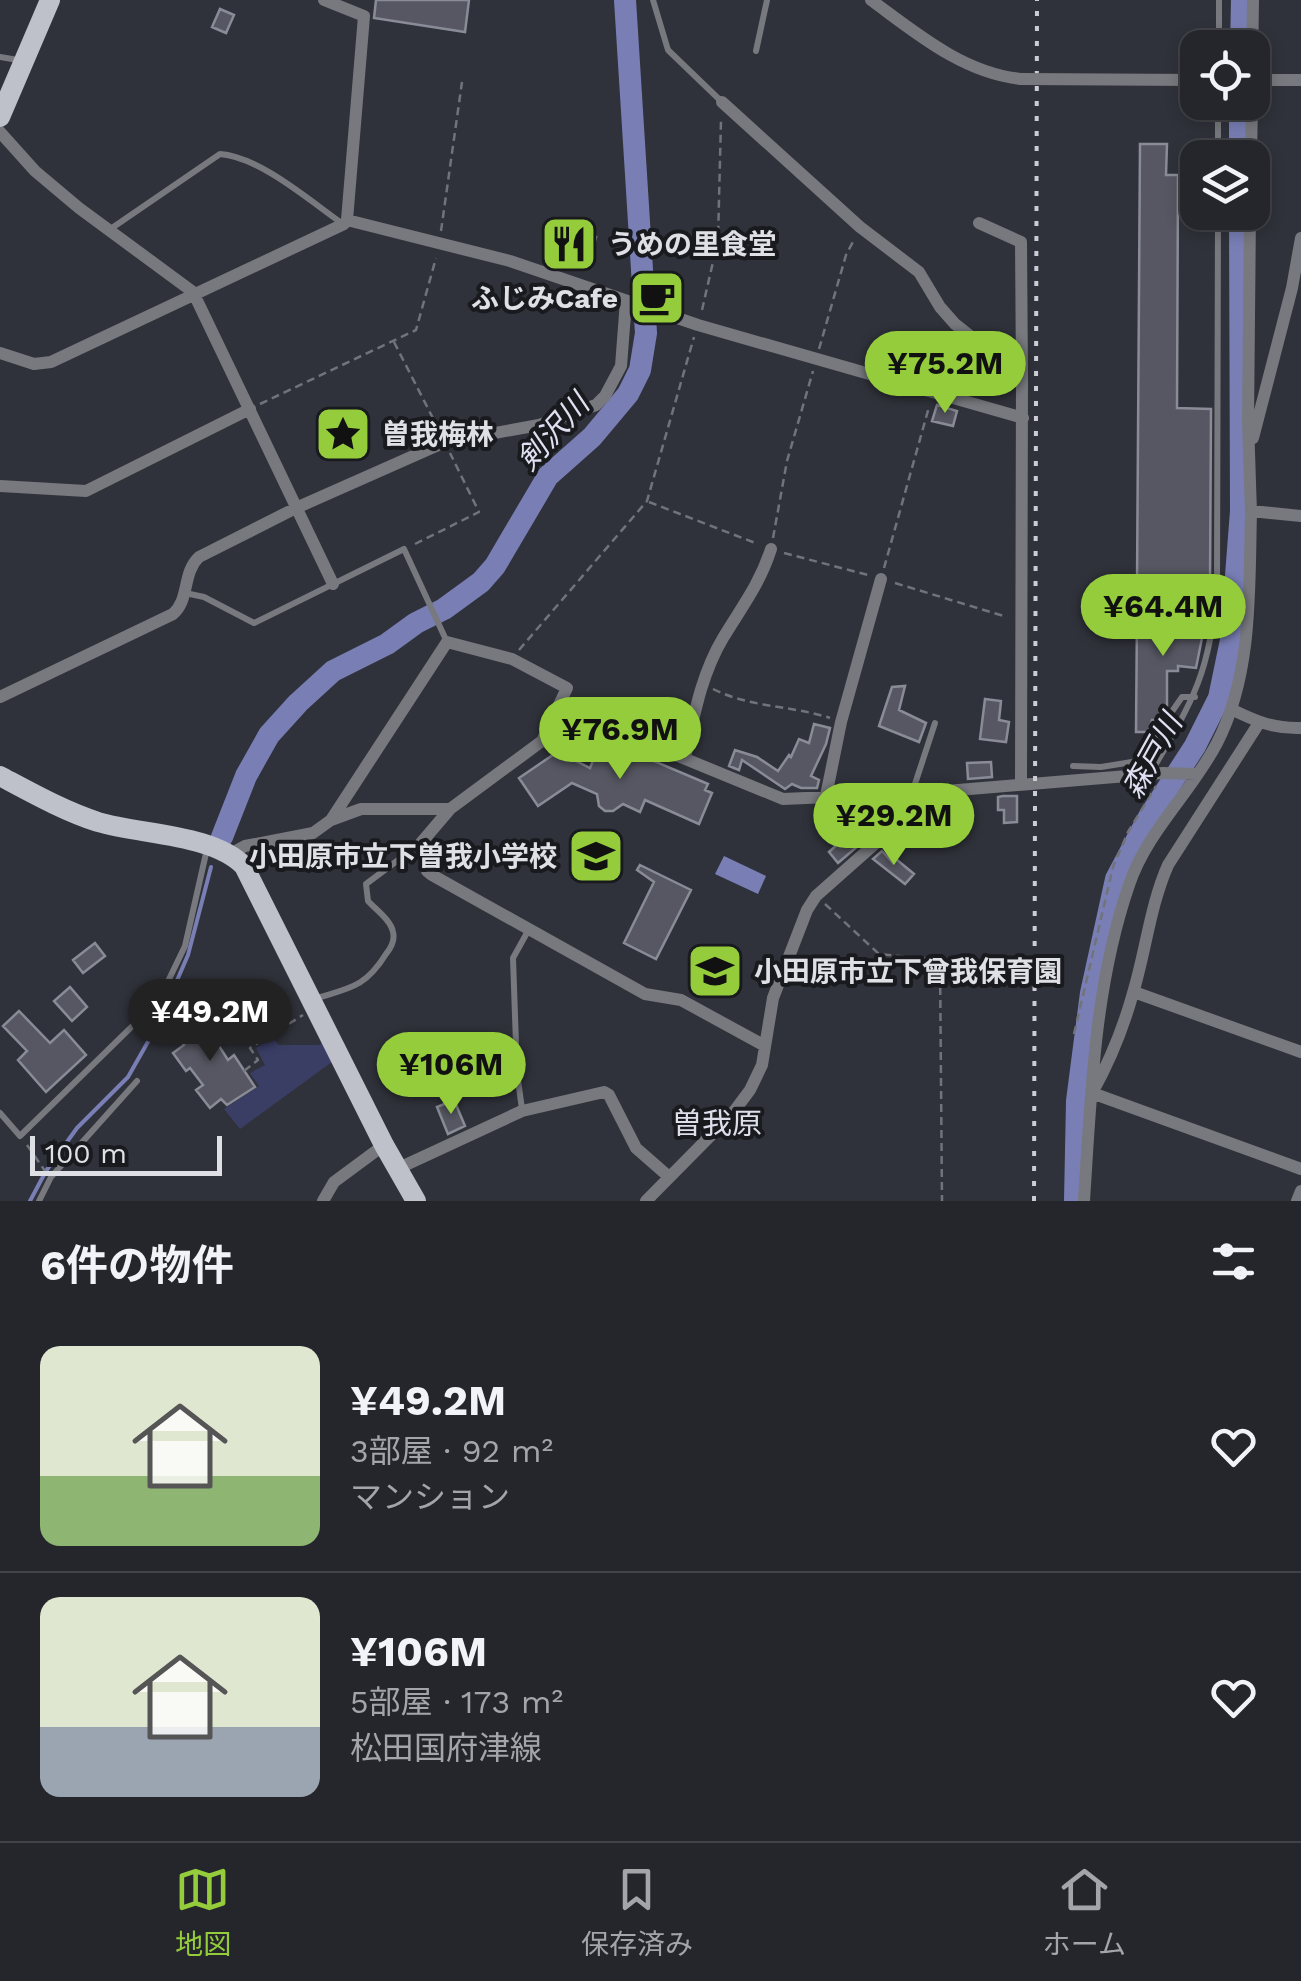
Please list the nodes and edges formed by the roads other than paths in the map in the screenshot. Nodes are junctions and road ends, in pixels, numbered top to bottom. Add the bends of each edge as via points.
1 (50, 0) edge
2 (324, 0) edge
3 (653, 0) edge
4 (767, 0) edge
5 (870, 0) edge
6 (1219, 0) edge
7 (1253, 0) edge
8 (1219, 30) edge
9 (1254, 30) edge
10 (756, 51) dead end
11 (0, 57) edge
12 (24, 61) junction
13 (1270, 79) edge
14 (1180, 80) edge
15 (1301, 80) edge
16 (722, 102) joint
17 (0, 116) edge
18 (0, 132) edge
19 (345, 222) junction
20 (979, 222) dead end
21 (109, 230) junction
22 (1218, 230) edge
23 (1250, 230) edge
24 (1301, 238) edge
25 (194, 292) junction
26 (630, 303) junction
27 (0, 353) edge
28 (1022, 377) junction
29 (250, 409) junction
30 (1023, 418) junction
31 (1250, 450) junction
32 (0, 486) edge
33 (296, 508) junction
34 (1251, 514) junction
35 (1301, 516) edge
36 (772, 549) road end
37 (880, 579) road end
38 (334, 584) junction
39 (184, 592) junction
40 (447, 642) junction
41 (0, 696) edge
42 (1195, 697) junction
43 (1232, 709) junction
44 (935, 723) dead end
45 (1260, 723) junction
46 (1301, 728) edge
47 (542, 741) junction
48 (685, 757) junction
49 (1073, 766) dead end
50 (1156, 774) junction
51 (1196, 774) junction
52 (0, 776) edge
53 (1021, 784) junction
54 (917, 793) junction
55 (826, 796) junction
56 (450, 809) junction
57 (331, 820) junction
58 (420, 843) junction
59 (208, 844) junction
60 (232, 854) junction
61 (529, 930) junction
62 (1134, 992) junction
63 (314, 1003) junction
64 (765, 1046) junction
65 (1301, 1052) edge
66 (137, 1081) dead end
67 (1092, 1093) junction
68 (522, 1111) junction
69 (0, 1112) edge
70 (384, 1145) junction
71 (399, 1168) junction
72 (1301, 1169) edge
73 (668, 1176) junction
74 (1301, 1190) edge
75 (39, 1201) edge
76 (323, 1201) edge
77 (416, 1201) edge
78 (646, 1201) edge
79 (1084, 1201) edge
80 (1297, 1201) edge

1 - 12 main road
2 - 19 street via 364,16
3 - 16 lane via 668,50
4 - 10 lane
5 - 14 street, bridge via 981,71 1021,79
6 - 8 lane
7 - 9 street
11 - 12 lane
12 - 17 main road
13 - 15 street
16 - 28 street via 919,272 955,324
18 - 21 street via 34,171
19 - 21 lane via 276,177 220,154
19 - 25 street
19 - 26 street via 510,261
20 - 28 street via 1020,242
21 - 25 street
22 - 42 lane via 1217,585 1214,636
23 - 31 street
24 - 31 street
25 - 27 street via 43,364
25 - 29 street
26 - 30 street
26 - 33 street via 621,366 601,401 539,426 445,442
28 - 30 street
29 - 32 street via 86,491
29 - 33 street
30 - 53 street
31 - 34 street
33 - 38 street
33 - 39 street via 200,557 188,570
34 - 35 street
34 - 43 street via 1244,659
36 - 48 street via 702,683
37 - 55 street
38 - 39 lane via 254,624
38 - 40 lane via 404,549
39 - 41 street via 173,614
40 - 47 street via 512,659 566,688
40 - 57 street
42 - 49 lane via 1182,696 1138,761
42 - 50 lane
43 - 45 street
43 - 51 street
44 - 54 lane
45 - 46 street
45 - 62 street via 1168,865
47 - 48 street via 588,718
47 - 56 street
48 - 55 street via 783,799
50 - 51 street
50 - 53 street
51 - 67 street via 1144,850 1128,886 1093,1051
52 - 59 main road via 94,820
53 - 54 street
54 - 55 street
54 - 64 street via 876,842 816,896 772,998
56 - 57 street via 361,809
56 - 58 street
57 - 60 street via 313,834
58 - 61 street via 432,876
58 - 63 lane via 366,884 368,901 394,934 374,974
59 - 60 main road
59 - 69 lane via 185,946 159,1000 20,1136
60 - 63 main road
61 - 64 street via 645,994 681,1000
61 - 68 lane via 513,958
62 - 65 street
62 - 67 street via 1112,1059
63 - 70 main road
64 - 73 street via 750,1090
66 - 75 lane via 51,1176
67 - 72 street
67 - 79 street
68 - 71 street
68 - 73 street via 604,1092 636,1148
70 - 71 main road
70 - 76 street via 334,1182
71 - 77 main road
73 - 78 street
74 - 80 street

